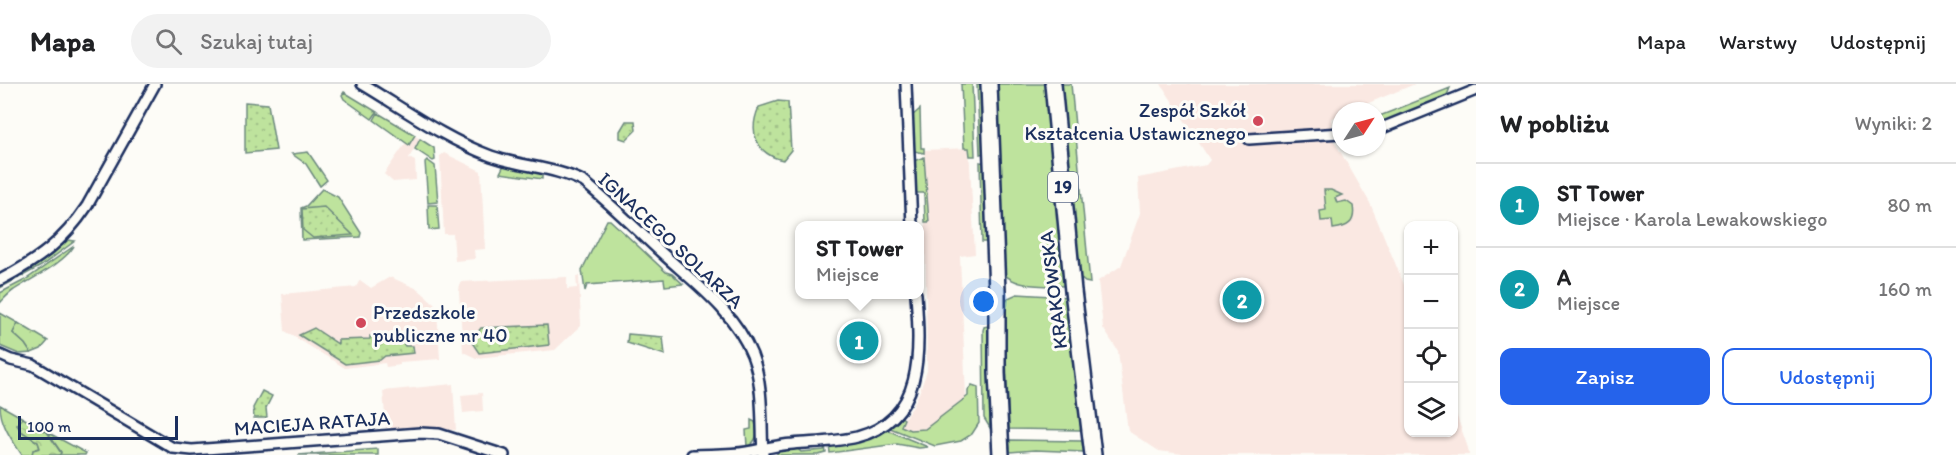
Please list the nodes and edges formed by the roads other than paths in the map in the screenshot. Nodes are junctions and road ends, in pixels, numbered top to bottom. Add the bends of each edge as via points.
1 (155, 84) edge
2 (362, 84) edge
3 (906, 84) edge
4 (989, 84) edge
5 (1053, 84) edge
6 (1476, 90) edge
7 (1386, 126) edge
8 (1332, 134) edge
9 (1249, 139) dead end
10 (912, 221) edge
11 (0, 280) edge
12 (916, 299) edge
13 (0, 355) edge
14 (763, 451) edge
15 (504, 455) edge
16 (692, 455) edge
17 (1001, 455) edge
18 (1094, 455) edge

1 - 11 street via 76,222 42,256
2 - 14 street, IGNACEGO SOLARZA via 469,147 504,160 573,176 615,209 712,298 738,328 757,372
3 - 10 street
4 - 17 main road
5 - 18 main road, KRAKOWSKA / 19
6 - 7 street
8 - 9 street
12 - 14 street via 916,372 909,395 895,415 877,429 855,437
13 - 15 street, MACIEJA RATAJA via 33,365 172,448 192,450 420,433 439,434
14 - 16 street

